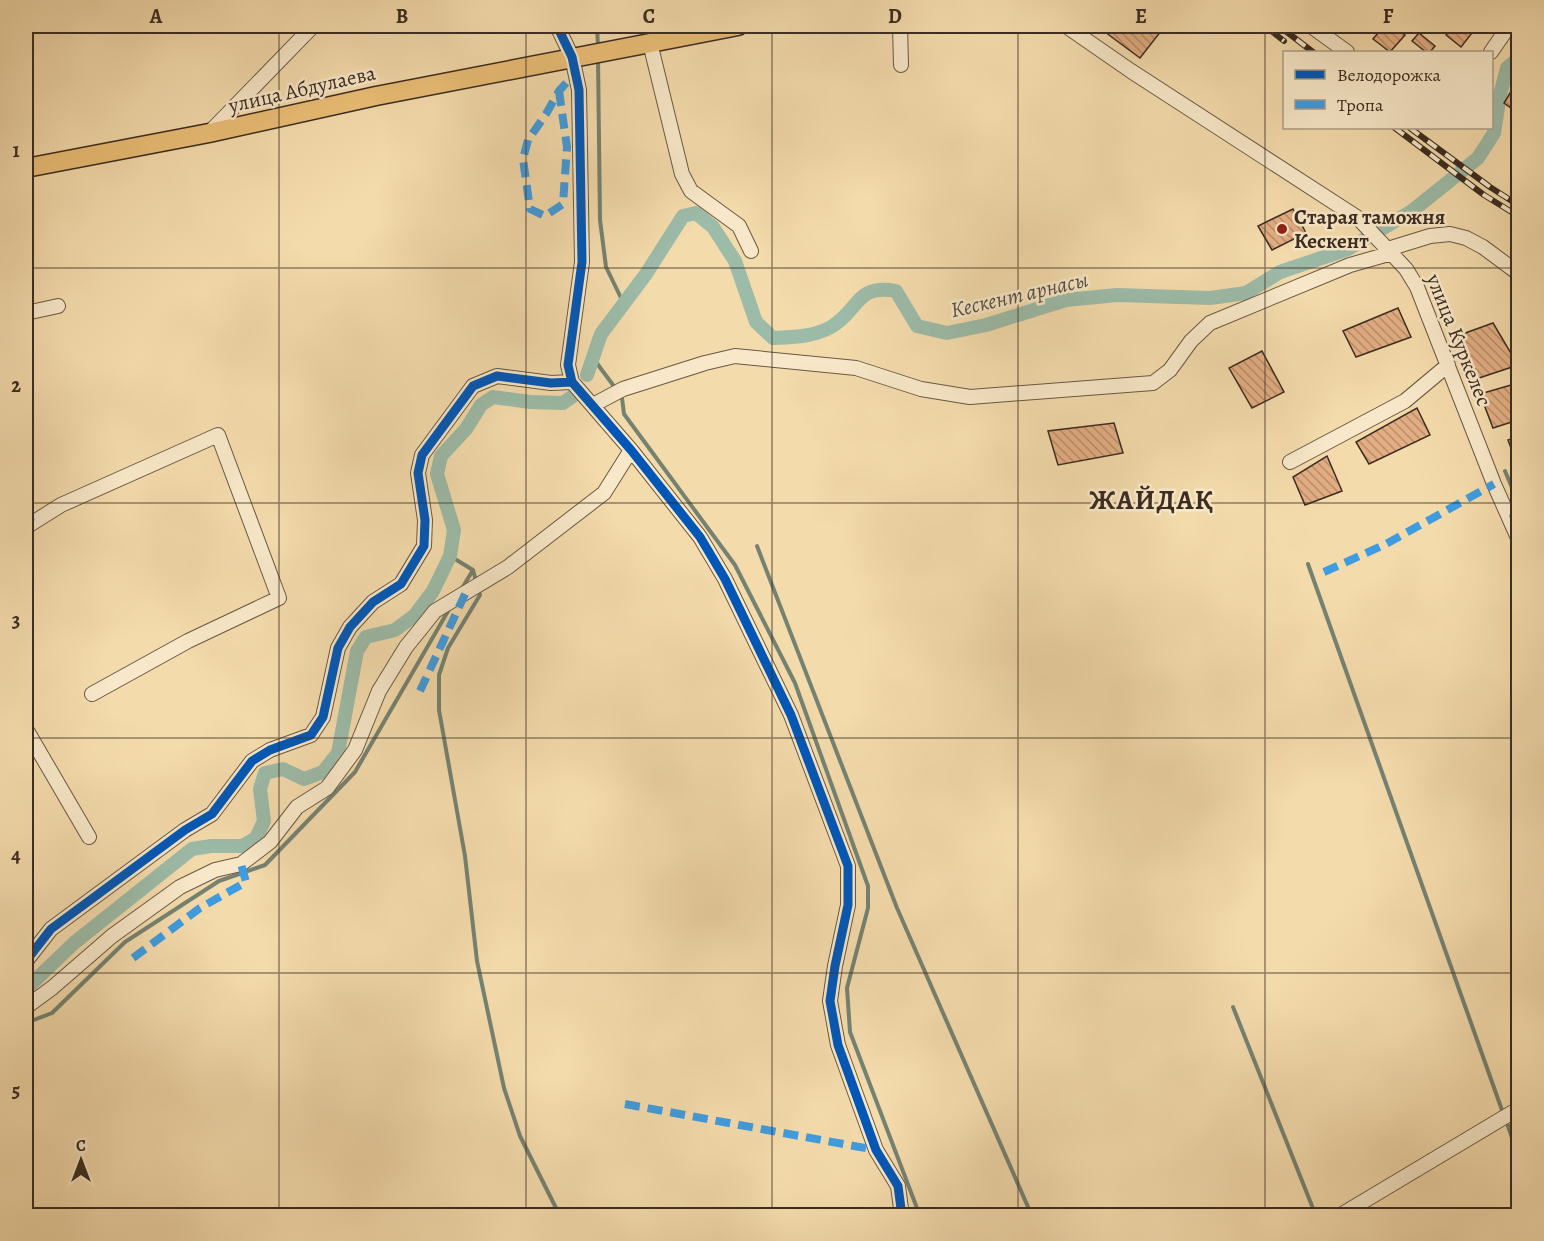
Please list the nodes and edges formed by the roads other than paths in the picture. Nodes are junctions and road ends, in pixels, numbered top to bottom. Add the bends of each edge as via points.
1 (313, 26) edge
2 (556, 26) edge
3 (738, 26) edge
4 (900, 26) edge
5 (1066, 26) edge
6 (1311, 26) edge
7 (1509, 26) edge
8 (650, 43) junction
9 (1346, 51) edge
10 (1492, 51) edge
11 (580, 56) junction
12 (901, 65) dead end
13 (209, 133) junction
14 (26, 168) edge
15 (1386, 247) junction
16 (751, 251) dead end
17 (1518, 273) edge
18 (58, 306) dead end
19 (26, 313) edge
20 (1448, 365) junction
21 (572, 382) junction
22 (593, 405) junction
23 (631, 450) junction
24 (1290, 462) dead end
25 (26, 527) edge
26 (1518, 538) edge
27 (92, 694) dead end
28 (26, 729) edge
29 (89, 837) dead end
30 (26, 961) edge
31 (26, 1007) edge
32 (1518, 1109) edge
33 (902, 1215) edge
34 (1339, 1215) edge

1 - 13 street
2 - 11 street
3 - 8 main road, улица Абдулаева
4 - 12 street
5 - 15 street, улица Куркелес via 1358,218
6 - 9 street
7 - 10 street
8 - 11 main road, улица Абдулаева
8 - 16 street via 682,174 691,191 739,226
11 - 13 main road, улица Абдулаева
11 - 21 street via 582,262 568,366
13 - 14 main road, улица Абдулаева
15 - 17 street via 1450,234 1483,247
15 - 20 street, улица Куркелес via 1417,287
15 - 22 street via 1210,323 1170,370 1153,383 970,397 921,389 856,368 735,356 618,391
18 - 19 street
20 - 24 street via 1405,401
20 - 26 street, улица Куркелес
21 - 22 street
21 - 30 street via 497,376 473,386 422,455 418,472 425,520 424,546 401,584 373,602 350,627 338,648 323,717 311,735 252,761 212,814 51,929
22 - 23 street
23 - 31 street via 604,493 508,567 435,611 406,647 379,691 355,750 327,788 297,807 270,842 241,864 214,870 180,887 112,936
23 - 33 street via 700,537 725,579 791,715 848,866 848,905 830,1001 838,1045 876,1150 898,1186
25 - 27 street via 61,505 218,435 279,598 188,641
28 - 29 street
32 - 34 street

